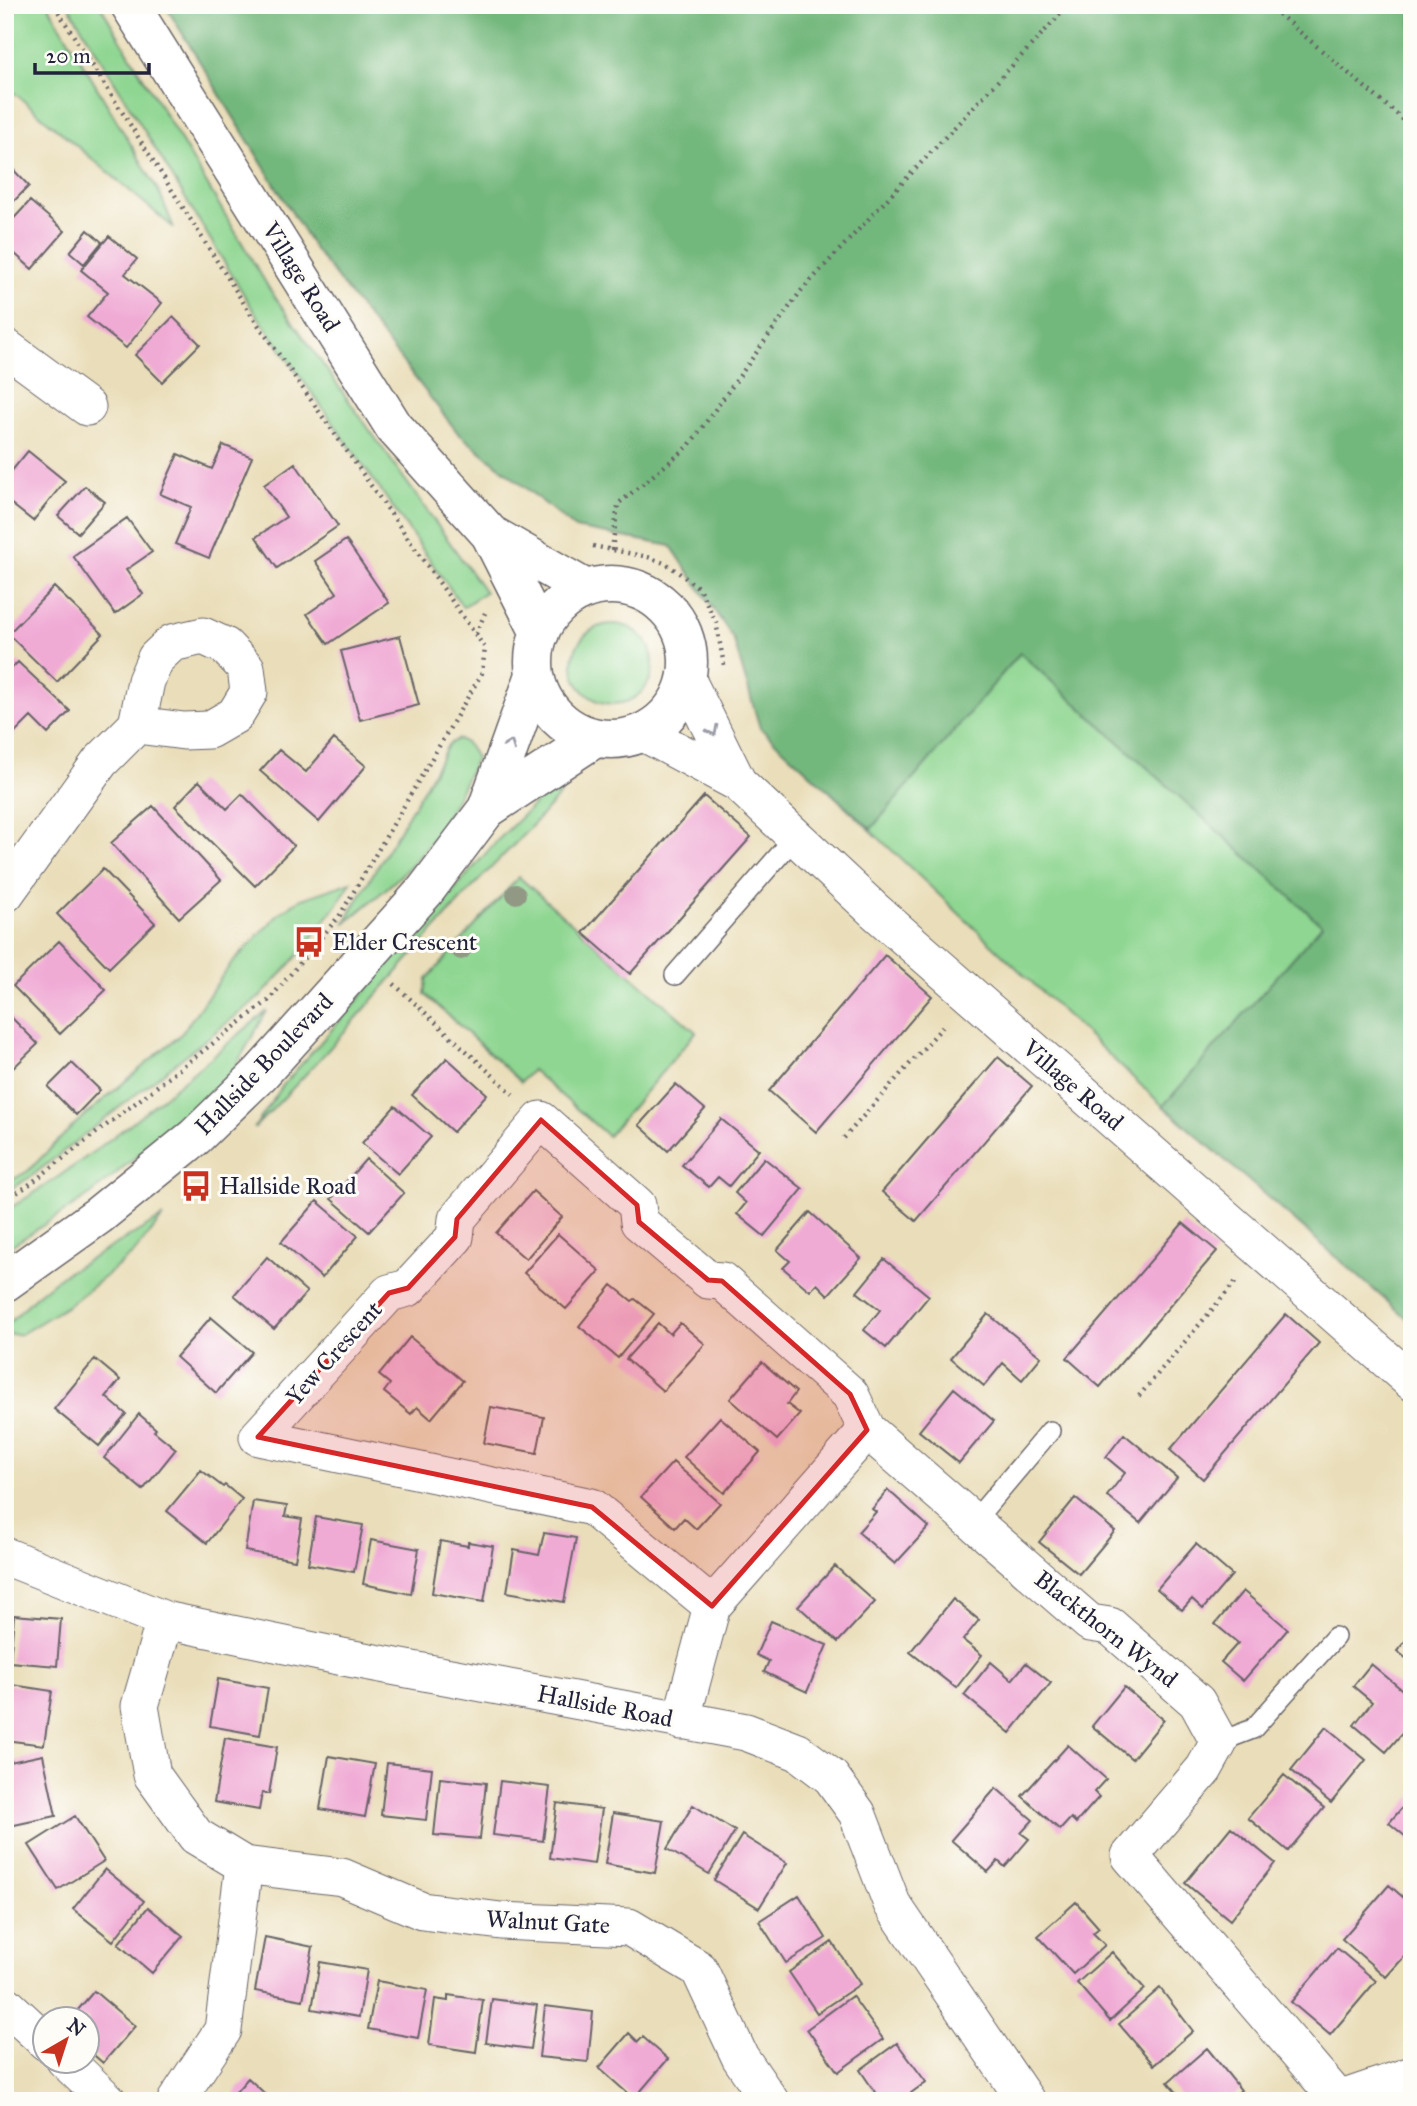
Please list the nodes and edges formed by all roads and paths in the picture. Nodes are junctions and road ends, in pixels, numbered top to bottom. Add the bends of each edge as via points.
1 (54, 5) edge
2 (130, 5) edge
3 (1069, 5) edge
4 (1268, 5) edge
5 (1412, 127) edge
6 (5, 347) edge
7 (87, 407) dead end
8 (490, 534) junction
9 (612, 550) dead end
10 (586, 589) junction
11 (540, 633) junction
12 (535, 675) junction
13 (687, 680) junction
14 (137, 724) dead end
15 (643, 733) junction
16 (595, 738) junction
17 (738, 783) junction
18 (487, 809) junction
19 (796, 836) junction
20 (5, 894) edge
21 (362, 960) junction
22 (675, 975) dead end
23 (951, 1017) dead end
24 (541, 1119) junction
25 (845, 1138) dead end
26 (5, 1200) edge
27 (1245, 1270) dead end
28 (5, 1282) edge
29 (1412, 1382) edge
30 (1139, 1396) dead end
31 (867, 1430) junction
32 (1050, 1431) dead end
33 (974, 1521) junction
34 (5, 1556) edge
35 (712, 1606) junction
36 (165, 1620) junction
37 (1335, 1637) dead end
38 (681, 1721) junction
39 (1219, 1742) junction
40 (244, 1866) junction
41 (5, 2004) edge
42 (32, 2029) edge
43 (80, 2074) edge
44 (1412, 2075) edge
45 (108, 2101) edge
46 (176, 2101) edge
47 (770, 2101) edge
48 (1026, 2101) edge

1 - 26 path via 252,316 485,649 482,673 340,915 268,1001
2 - 8 street, Village Road via 394,427
3 - 9 path via 800,291 688,447 618,504
4 - 5 path
6 - 7 street
8 - 10 street, Village Road
8 - 11 street, Village Road
10 - 11 street via 558,606
10 - 13 street via 608,585 653,597 683,633
11 - 12 street
12 - 16 street via 546,704 567,726
18 -> 12 street, Hallside Boulevard
13 - 15 street via 671,712
13 -> 17 street, Village Road
14 - 20 street via 100,762
15 - 16 street via 620,739
15 - 17 street, Village Road
16 - 18 street, Hallside Boulevard
17 - 19 street, Village Road
18 - 21 street, Hallside Boulevard via 425,891
19 - 22 lane
19 - 29 street, Village Road
21 - 24 path via 399,988
21 - 28 street, Hallside Boulevard via 260,1074 195,1137 99,1215
23 - 25 path
24 - 31 street via 637,1205 639,1222 708,1280 722,1281 850,1394
24 - 35 street, Yew Crescent via 457,1219 455,1237 408,1288 389,1293 257,1437 592,1507
27 - 30 path
31 - 33 street, Blackthorn Wynd
31 - 35 street
32 - 33 lane
33 - 39 street, Blackthorn Wynd via 1090,1623 1110,1626 1197,1702
34 - 36 street, Hallside Road
35 - 38 street
36 - 38 street, Hallside Road
36 - 40 street, Walnut Gate via 140,1706 152,1775 196,1836
37 - 39 lane via 1253,1729
38 - 48 street, Hallside Road via 746,1732 798,1752 831,1777 856,1813 892,1904
39 - 44 street via 1204,1769 1130,1856 1339,2100
40 - 46 street via 223,2030
40 - 47 street, Walnut Gate via 342,1877 422,1911 501,1921 629,1927 699,1969 740,2057
41 - 42 street
43 - 45 street

